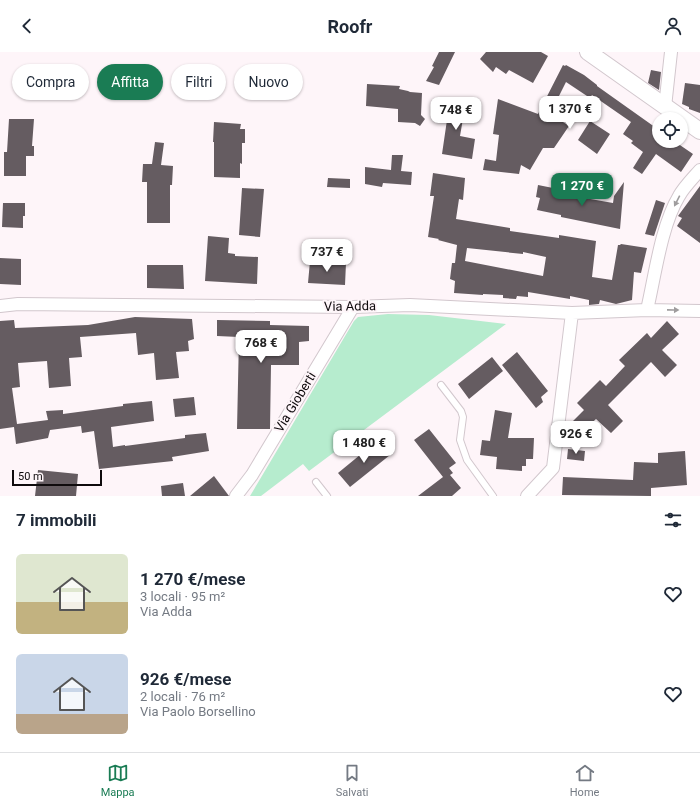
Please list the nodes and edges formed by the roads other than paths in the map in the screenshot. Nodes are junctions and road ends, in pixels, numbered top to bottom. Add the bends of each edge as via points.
1 (588, 52) edge
2 (671, 52) edge
3 (666, 107) junction
4 (700, 132) edge
5 (700, 170) edge
6 (0, 306) edge
7 (353, 307) junction
8 (647, 310) junction
9 (700, 311) edge
10 (572, 313) junction
11 (441, 385) dead end
12 (316, 482) dead end
13 (236, 496) edge
14 (327, 496) edge
15 (493, 496) edge
16 (527, 496) edge

1 - 3 main road
2 - 3 street
3 - 4 main road
5 -> 8 street via 679,195 670,214
6 - 7 street, Via Adda via 18,304
7 - 10 street, Via Adda via 410,305
7 - 13 street, Via Gioberti via 252,474
8 -> 9 street, Via Adda
8 - 10 street, Via Adda
10 - 16 street via 553,468
11 - 15 lane via 461,411 463,417 460,440 467,460
12 - 14 lane

